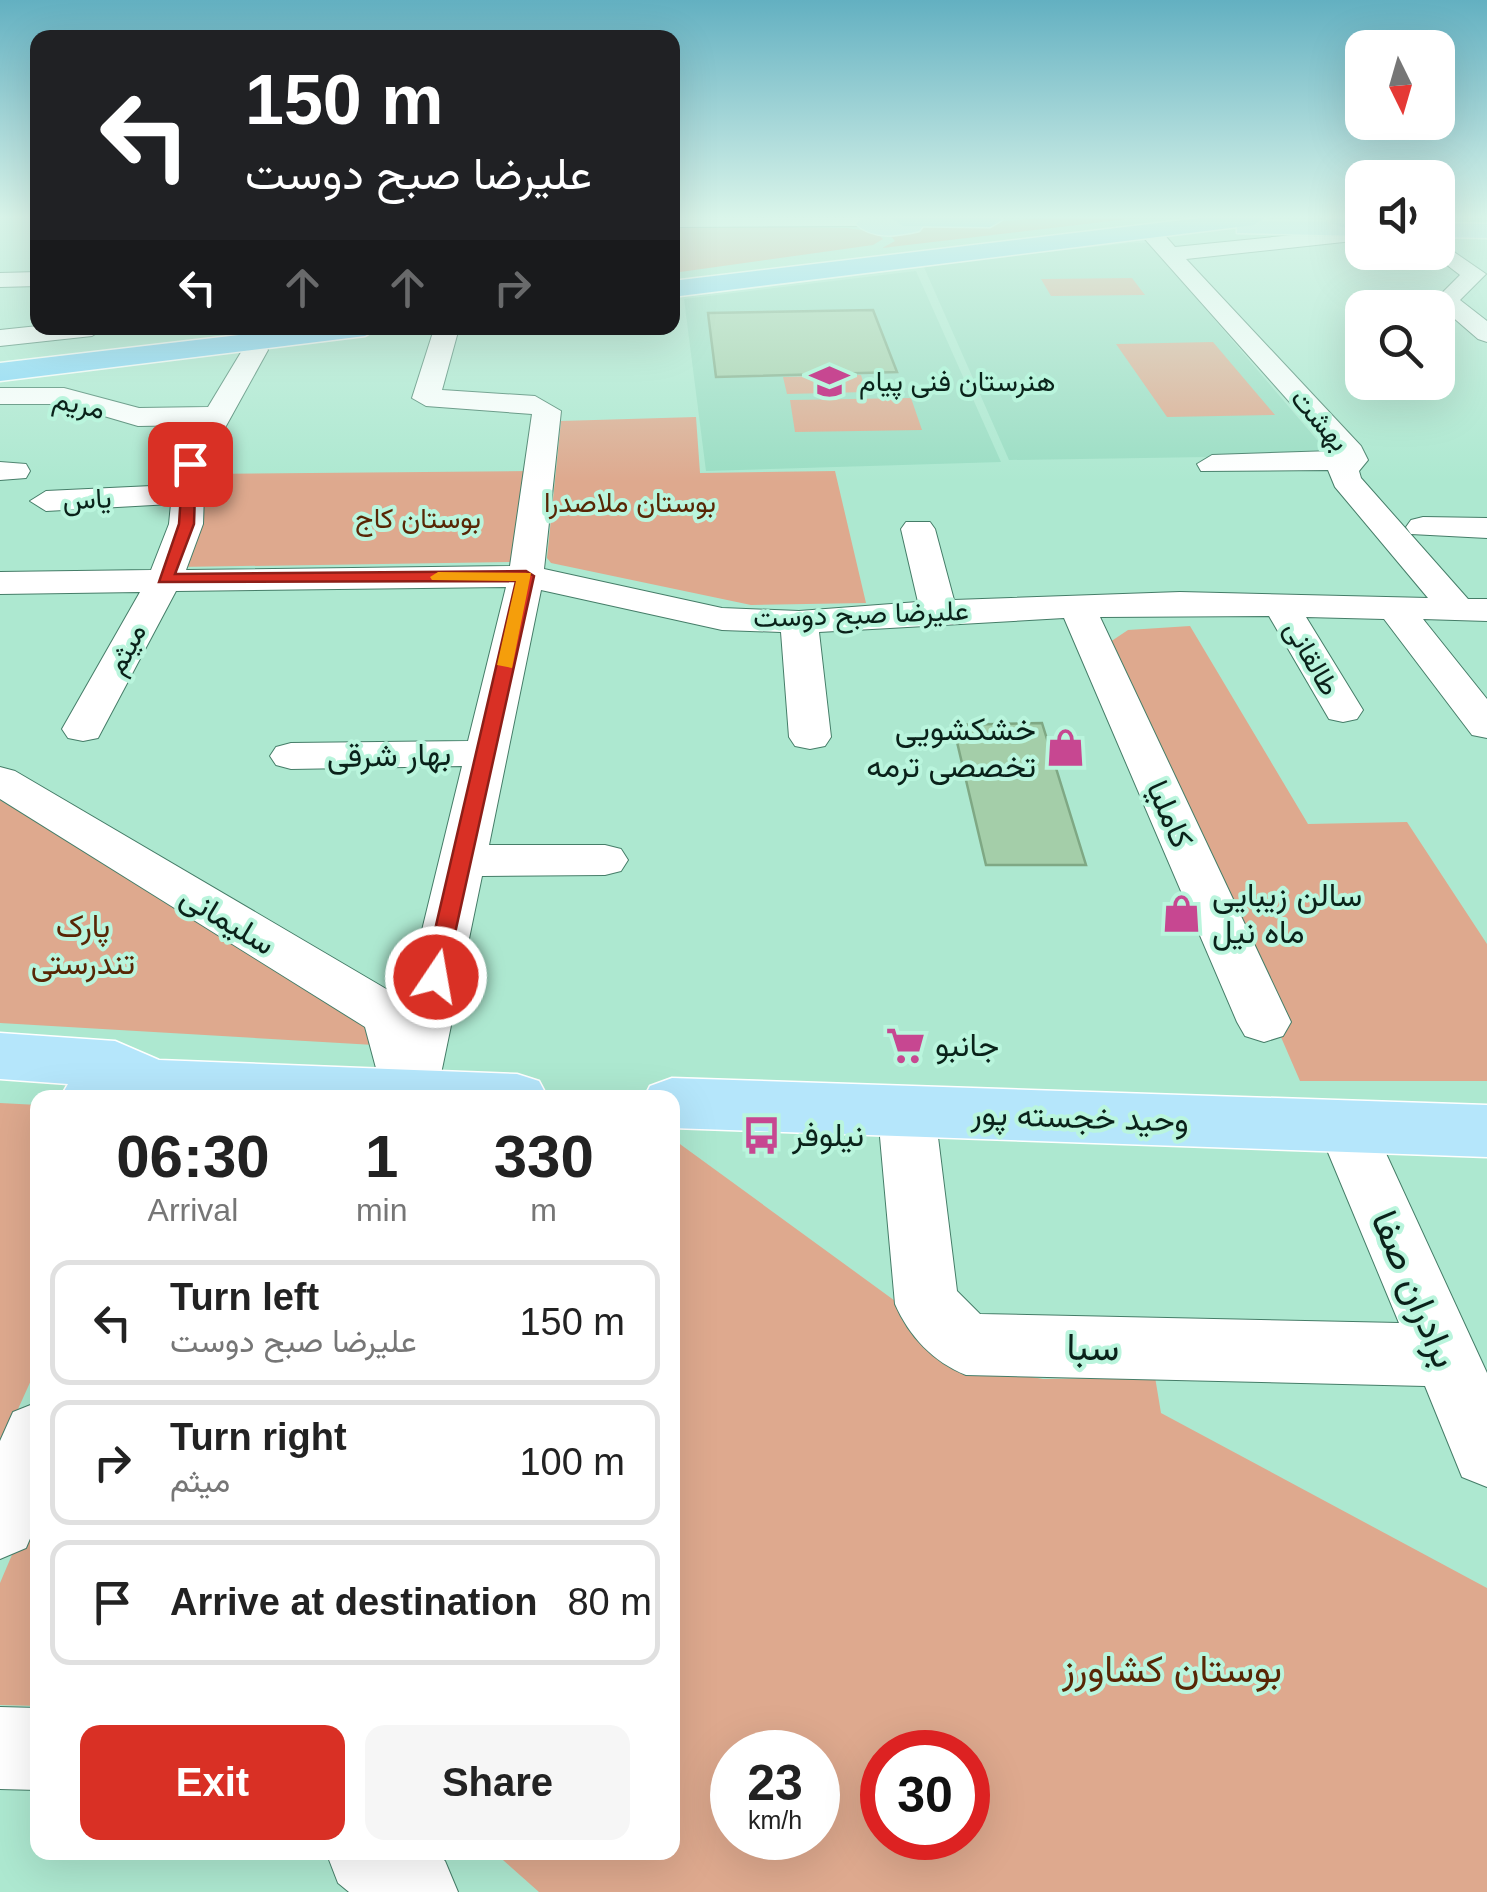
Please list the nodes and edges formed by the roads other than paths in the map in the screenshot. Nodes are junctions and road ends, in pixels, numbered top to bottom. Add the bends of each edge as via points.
1 (1222, 306) edge
2 (1453, 306) edge
3 (1487, 334) edge
4 (30, 335) edge
5 (307, 335) edge
6 (445, 335) edge
7 (0, 338) edge
8 (253, 339) edge
9 (0, 358) edge
10 (0, 372) edge
11 (0, 396) edge
12 (218, 416) junction
13 (1354, 460) junction
14 (1212, 464) dead end
15 (189, 494) junction
16 (46, 501) dead end
17 (1423, 527) dead end
18 (1487, 528) edge
19 (918, 529) dead end
20 (526, 576) junction
21 (165, 578) junction
22 (0, 584) edge
23 (1282, 605) junction
24 (1077, 606) junction
25 (1395, 608) junction
26 (1472, 609) edge
27 (940, 610) junction
28 (799, 622) junction
29 (1342, 710) dead end
30 (1487, 726) edge
31 (83, 730) dead end
32 (810, 737) dead end
33 (486, 753) junction
34 (291, 756) dead end
35 (0, 780) edge
36 (606, 860) dead end
37 (462, 861) junction
38 (1264, 1022) dead end
39 (0, 1056) edge
40 (176, 1089) edge
41 (0, 1090) edge
42 (223, 1090) edge
43 (409, 1090) edge
44 (411, 1090) edge
45 (30, 1093) edge
46 (680, 1103) edge
47 (1346, 1126) junction
48 (1487, 1131) edge
49 (909, 1137) dead end
50 (1442, 1355) junction
51 (1487, 1452) edge
52 (30, 1454) edge
53 (0, 1522) edge
54 (0, 1748) edge
55 (30, 1749) edge
56 (378, 1860) edge
57 (414, 1892) edge

1 - 13 street, بهشت
2 - 3 street
4 - 7 street
5 - 10 highway
6 - 20 street via 426,398 534,404 547,411
8 - 9 highway
8 - 12 street, میثم
11 - 12 street, مریم via 64,396 130,416
12 - 15 street, میثم via 190,464
13 - 14 street
13 - 26 street, بهشت via 1343,470 1346,480
15 - 16 street, یاس
15 - 21 street, میثم via 186,524
17 - 18 street
19 - 27 street
20 - 21 street, علیرضا صبح دوست
20 - 28 street, علیرضا صبح دوست via 722,618
20 - 33 street
21 - 22 street, علیرضا صبح دوست
21 - 31 street, میثم
23 - 24 street, علیرضا صبح دوست
23 - 25 street, علیرضا صبح دوست
23 - 29 street, طالقانی
24 - 27 street, علیرضا صبح دوست
24 - 38 street, کاملیا
25 - 26 street, علیرضا صبح دوست
25 - 30 street
27 - 28 street, علیرضا صبح دوست
28 - 32 street
33 - 34 street, بهار شرقی
33 - 37 street
35 - 43 street, سلیمانی via 389,1016
36 - 37 street
37 - 44 street
39 - 40 main road via 116,1064
40 - 42 main road
41 - 45 main road
46 - 47 main road, وحید خجسته پور
47 - 48 main road, وحید خجسته پور
47 - 50 street, برادران صفا
49 - 50 street, سبا via 928,1304 966,1344
50 - 51 street, برادران صفا
52 - 53 street
54 - 55 street
56 - 57 street

